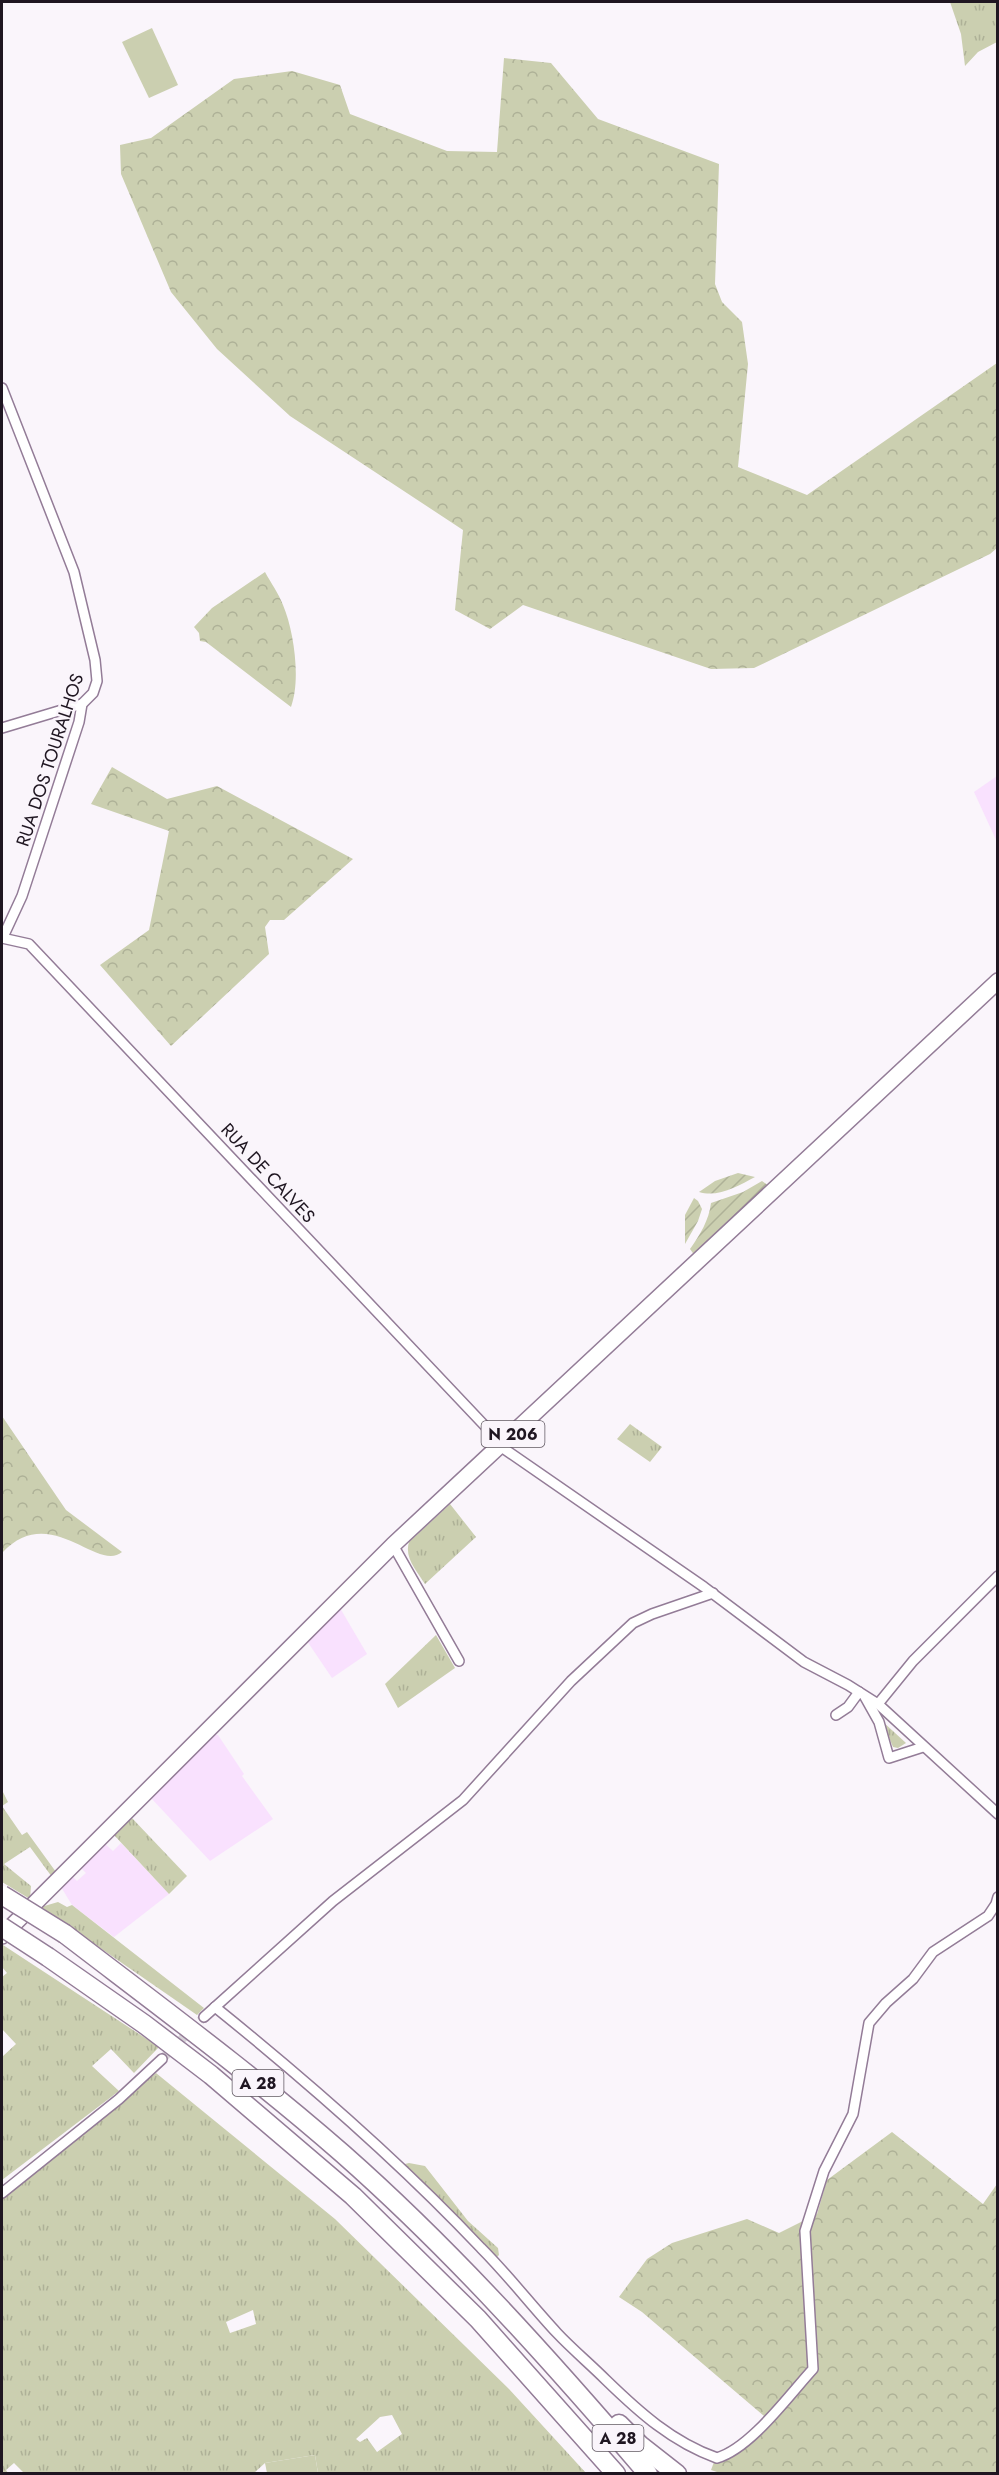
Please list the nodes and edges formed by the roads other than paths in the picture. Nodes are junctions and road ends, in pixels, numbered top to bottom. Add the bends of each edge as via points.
1 (2, 388) edge
2 (82, 704) junction
3 (2, 728) edge
4 (2, 937) edge
5 (998, 981) edge
6 (500, 1446) junction
7 (393, 1545) junction
8 (998, 1576) edge
9 (712, 1593) junction
10 (459, 1661) dead end
11 (861, 1694) junction
12 (878, 1704) junction
13 (836, 1715) dead end
14 (922, 1747) junction
15 (998, 1815) edge
16 (2, 1895) edge
17 (998, 1896) edge
18 (2, 1927) edge
19 (2, 1936) edge
20 (215, 2007) junction
21 (204, 2018) tunnel mouth
22 (162, 2059) tunnel mouth
23 (2, 2193) edge
24 (587, 2403) junction
25 (616, 2474) edge
26 (648, 2474) edge
27 (677, 2474) edge

1 - 2 street, RUA DOS TOURALHOS via 74,572 97,681 93,693
2 - 3 street
2 - 4 street, RUA DOS TOURALHOS via 26,886
4 - 6 street, RUA DE CALVES via 29,944
5 - 6 main road, N 206
6 - 7 main road, N 206
6 - 9 street, RUA DE CALVES
7 - 10 street
7 - 19 main road, N 206
8 - 12 street via 913,1661
9 - 11 street, RUA DE CALVES via 804,1662
9 - 20 street via 633,1623 571,1681 463,1800 333,1901
11 - 12 street, RUA DE CALVES
11 - 13 street
11 - 14 street via 879,1722 889,1758
12 - 14 street, RUA DE CALVES
14 - 15 street, RUA DE CALVES
16 - 24 highway, A 28, bridge via 65,1934 271,2092 345,2156 449,2254
17 - 20 street via 988,1916 933,1952 913,1979 869,2023 853,2114 824,2171 805,2231 813,2369 754,2433 717,2458 675,2438 628,2402 558,2334 430,2196 287,2066
18 - 25 highway, A 28, bridge via 211,2075 353,2196 478,2319
20 - 21 street
22 - 23 street via 119,2099
24 - 26 highway, A 28
24 - 27 highway via 596,2401 640,2445

